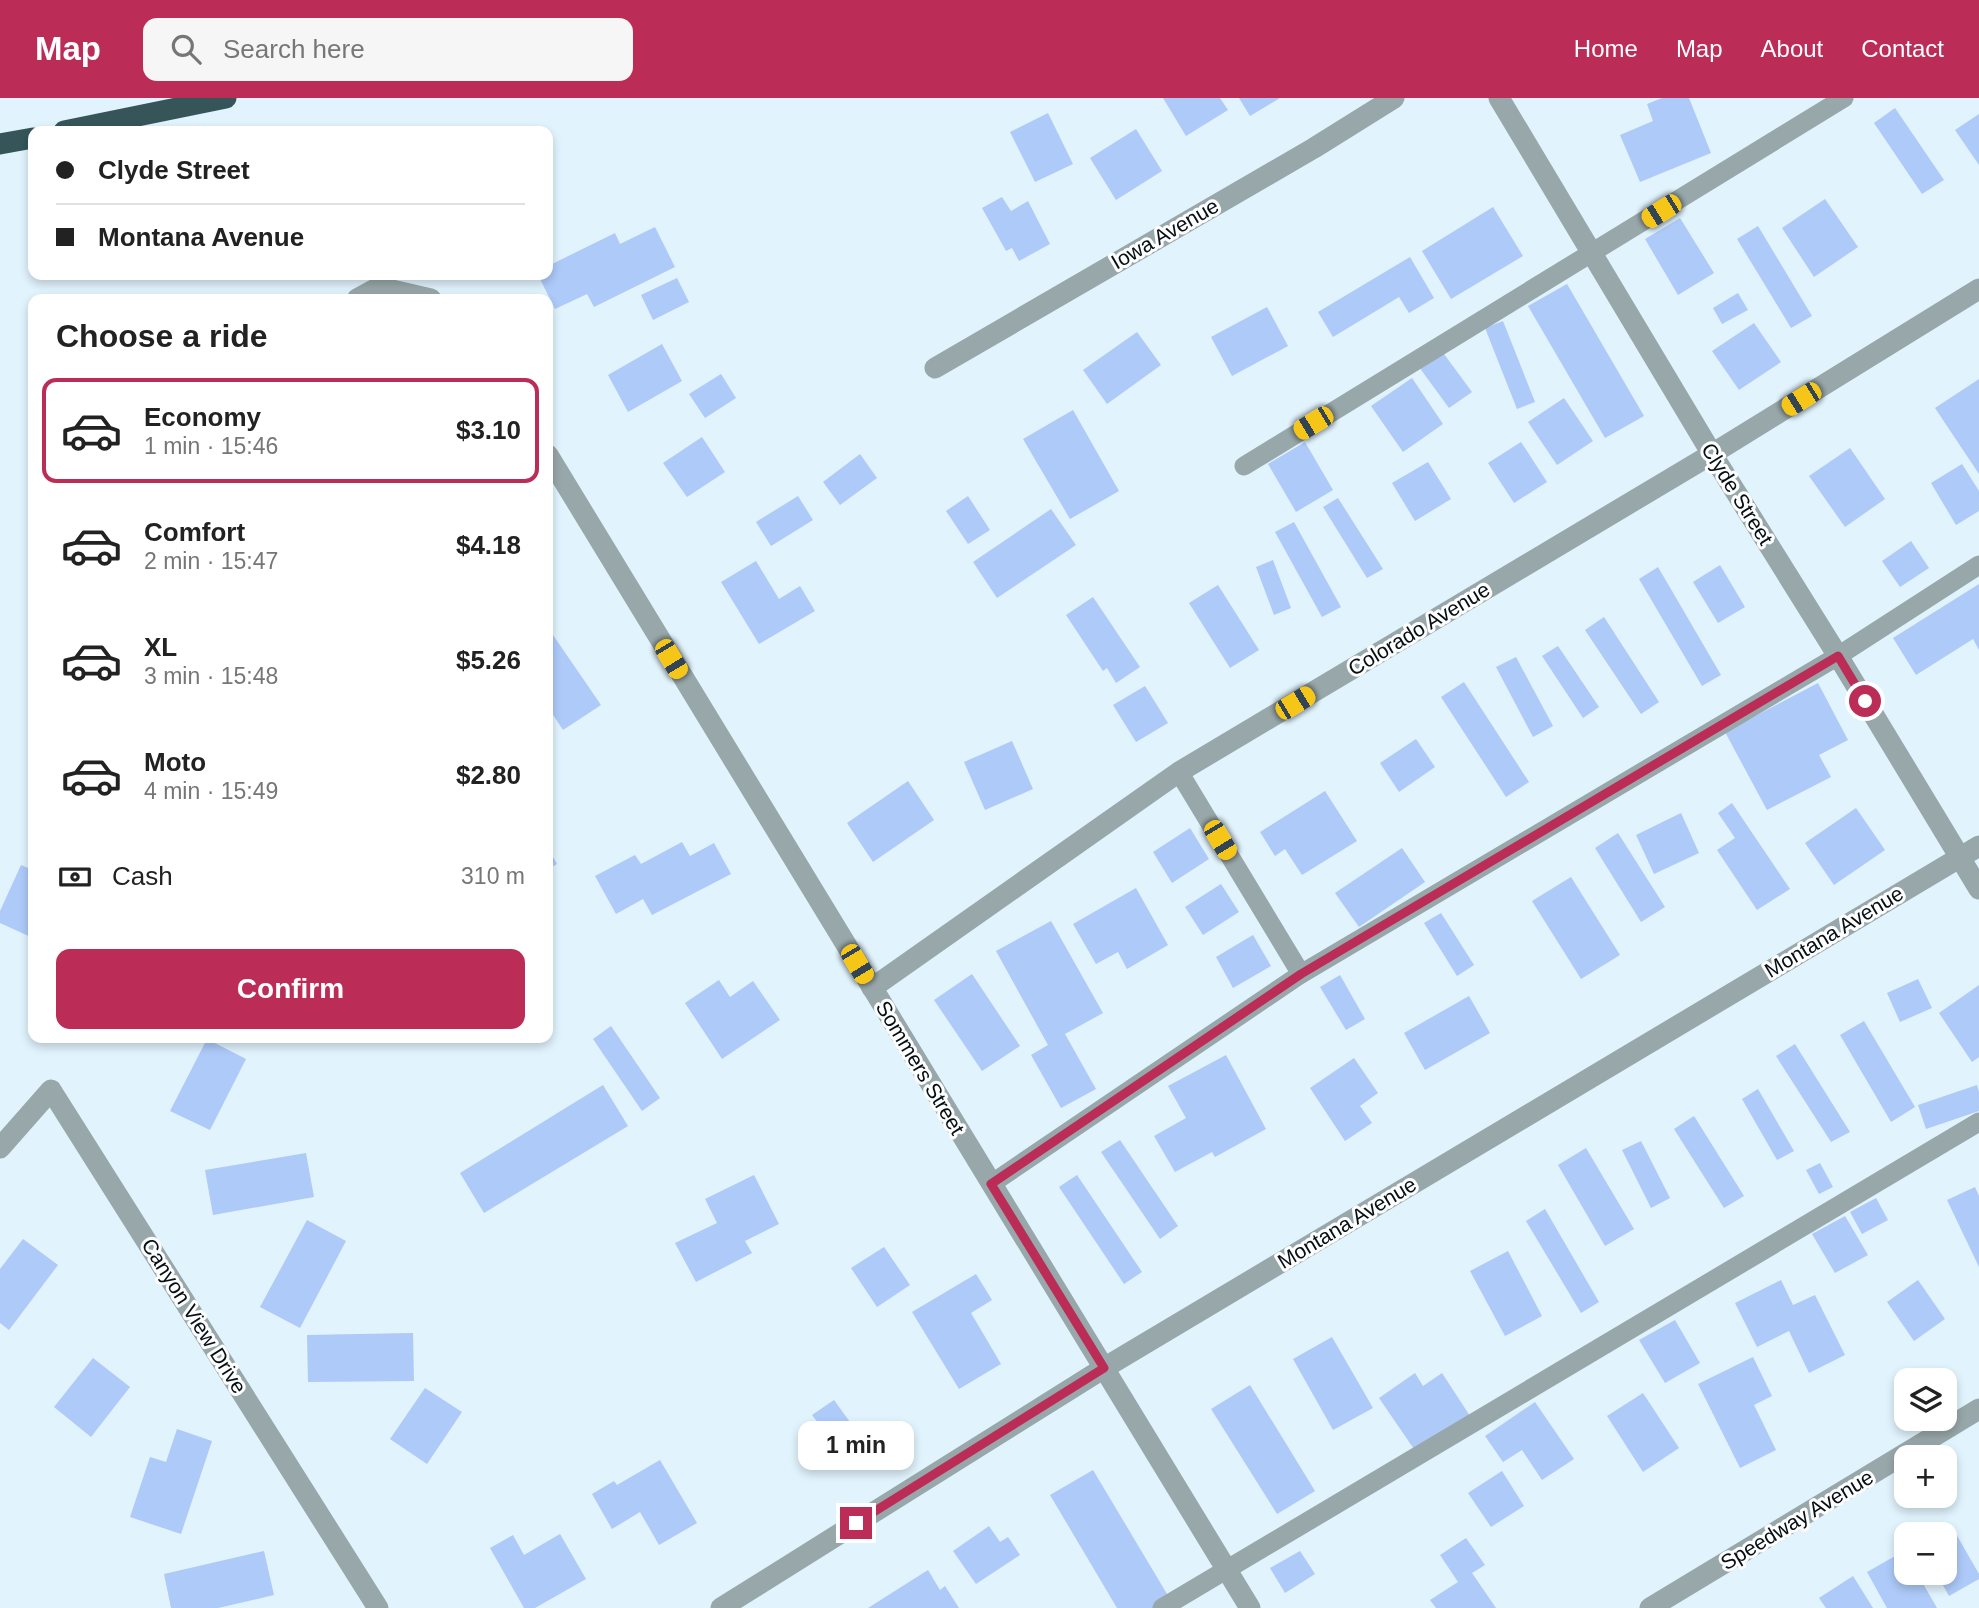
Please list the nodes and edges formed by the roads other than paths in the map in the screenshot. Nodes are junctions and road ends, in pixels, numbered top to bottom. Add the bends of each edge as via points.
1 (226, 98) edge
2 (1394, 98) edge
3 (1499, 98) edge
4 (1844, 98) edge
5 (89, 126) edge
6 (28, 139) edge
7 (0, 144) edge
8 (1592, 254) junction
9 (1979, 289) edge
10 (366, 294) edge
11 (411, 294) edge
12 (935, 368) dead end
13 (1712, 454) junction
14 (553, 463) edge
15 (1244, 466) dead end
16 (1979, 565) edge
17 (1838, 656) junction
18 (1179, 772) junction
19 (1979, 846) edge
20 (1960, 857) junction
21 (1979, 889) edge
22 (1301, 974) junction
23 (872, 988) junction
24 (1979, 1122) edge
25 (0, 1148) edge
26 (991, 1184) junction
27 (1104, 1368) junction
28 (1979, 1409) edge
29 (1226, 1568) junction
30 (377, 1608) edge
31 (721, 1608) edge
32 (1162, 1608) edge
33 (1250, 1608) edge
34 (1650, 1608) edge

1 - 5 highway
2 - 12 street, Iowa Avenue
3 - 8 street, Clyde Street
4 - 8 lane
6 - 7 highway
8 - 13 street, Clyde Street
8 - 15 lane
9 - 13 street, Colorado Avenue
10 - 11 street via 379,286
13 - 17 street, Clyde Street
13 - 18 street, Colorado Avenue
14 - 23 street, Sommers Street
16 - 17 lane
17 - 20 street, Clyde Street
17 - 22 lane
18 - 22 lane
18 - 23 street, Colorado Avenue
19 - 20 street, Montana Avenue
20 - 21 street, Clyde Street
20 - 27 street, Montana Avenue
22 - 26 lane
23 - 26 street, Sommers Street
24 - 29 lane
25 - 30 street, Canyon View Drive via 51,1090
26 - 27 street, Sommers Street
27 - 29 street, Sommers Street
27 - 31 street, Montana Avenue
28 - 34 street, Speedway Avenue
29 - 32 lane
29 - 33 street, Sommers Street

